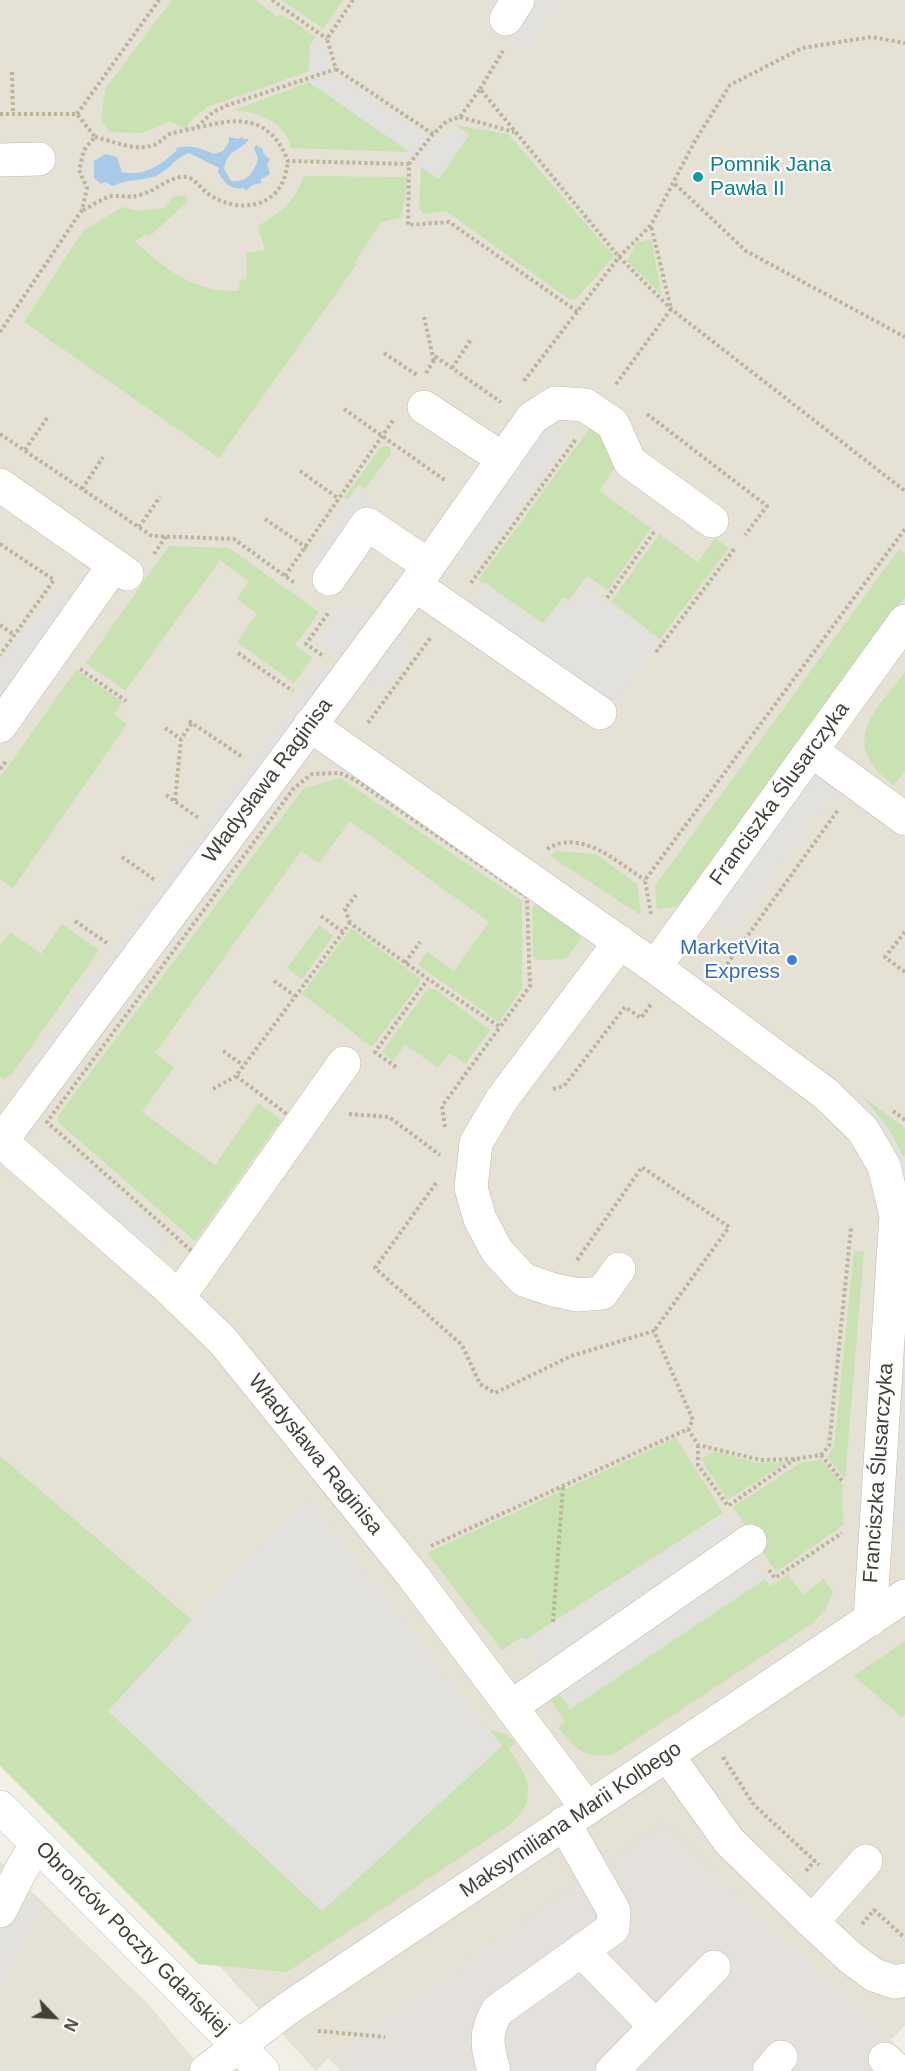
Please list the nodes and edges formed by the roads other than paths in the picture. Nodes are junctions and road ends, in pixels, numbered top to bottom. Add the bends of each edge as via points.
1 (39, 159) dead end
2 (0, 160) edge
3 (410, 412) road end
4 (503, 459) junction
5 (0, 485) edge
6 (712, 521) dead end
7 (421, 575) junction
8 (318, 591) road end
9 (905, 621) edge
10 (600, 712) dead end
11 (310, 725) junction
12 (0, 726) edge
13 (812, 751) junction
14 (905, 819) edge
15 (620, 942) junction
16 (655, 967) junction
17 (344, 1063) dead end
18 (0, 1141) edge
19 (619, 1269) dead end
20 (178, 1298) junction
21 (750, 1541) dead end
22 (905, 1596) edge
23 (870, 1620) junction
24 (511, 1707) junction
25 (668, 1756) junction
26 (0, 1807) edge
27 (575, 1815) junction
28 (36, 1844) junction
29 (866, 1861) dead end
30 (0, 1911) edge
31 (812, 1922) junction
32 (582, 1951) junction
33 (714, 1967) dead end
34 (905, 1980) edge
35 (656, 2026) junction
36 (238, 2045) junction
37 (206, 2071) edge
38 (263, 2071) edge
39 (494, 2071) edge
40 (612, 2071) edge

1 - 2 street
3 - 4 street via 477,441
4 - 6 street, Władysława Raginisa via 532,418 555,403 585,405 613,424 630,462
4 - 7 street, Władysława Raginisa
5 - 12 street via 120,569
7 - 8 street via 367,524
7 - 10 street via 451,610
7 - 11 street, Władysława Raginisa
9 - 13 street, Franciszka Ślusarczyka
11 - 15 street, Franciszka Ślusarczyka
11 - 18 street, Władysława Raginisa
13 - 14 street
13 - 16 street, Franciszka Ślusarczyka
15 - 16 street, Franciszka Ślusarczyka
15 - 19 street via 502,1099 476,1143 471,1188 480,1219 497,1251 524,1280 578,1295 602,1293
16 - 23 street, Franciszka Ślusarczyka via 826,1094 863,1130 884,1166 896,1215
17 - 20 street
18 - 20 street, Władysława Raginisa
20 - 24 street, Władysława Raginisa via 223,1341 413,1576
21 - 24 street
22 - 23 street, Maksymiliana Marii Kolbego
23 - 25 street, Maksymiliana Marii Kolbego
24 - 27 street, Władysława Raginisa
25 - 27 street, Maksymiliana Marii Kolbego
25 - 31 street via 729,1841
26 - 28 street, Obrońców Poczty Gdańskiej
27 - 32 street, Władysława Raginisa via 614,1911 614,1928
27 - 36 street, Maksymiliana Marii Kolbego
28 - 30 street
28 - 36 street, Obrońców Poczty Gdańskiej
29 - 31 street
31 - 34 street via 874,1975 895,1982
32 - 35 street
32 - 39 street via 497,2011 487,2045
33 - 35 street
35 - 40 street
36 - 37 street, Maksymiliana Marii Kolbego
36 - 38 street, Obrońców Poczty Gdańskiej

